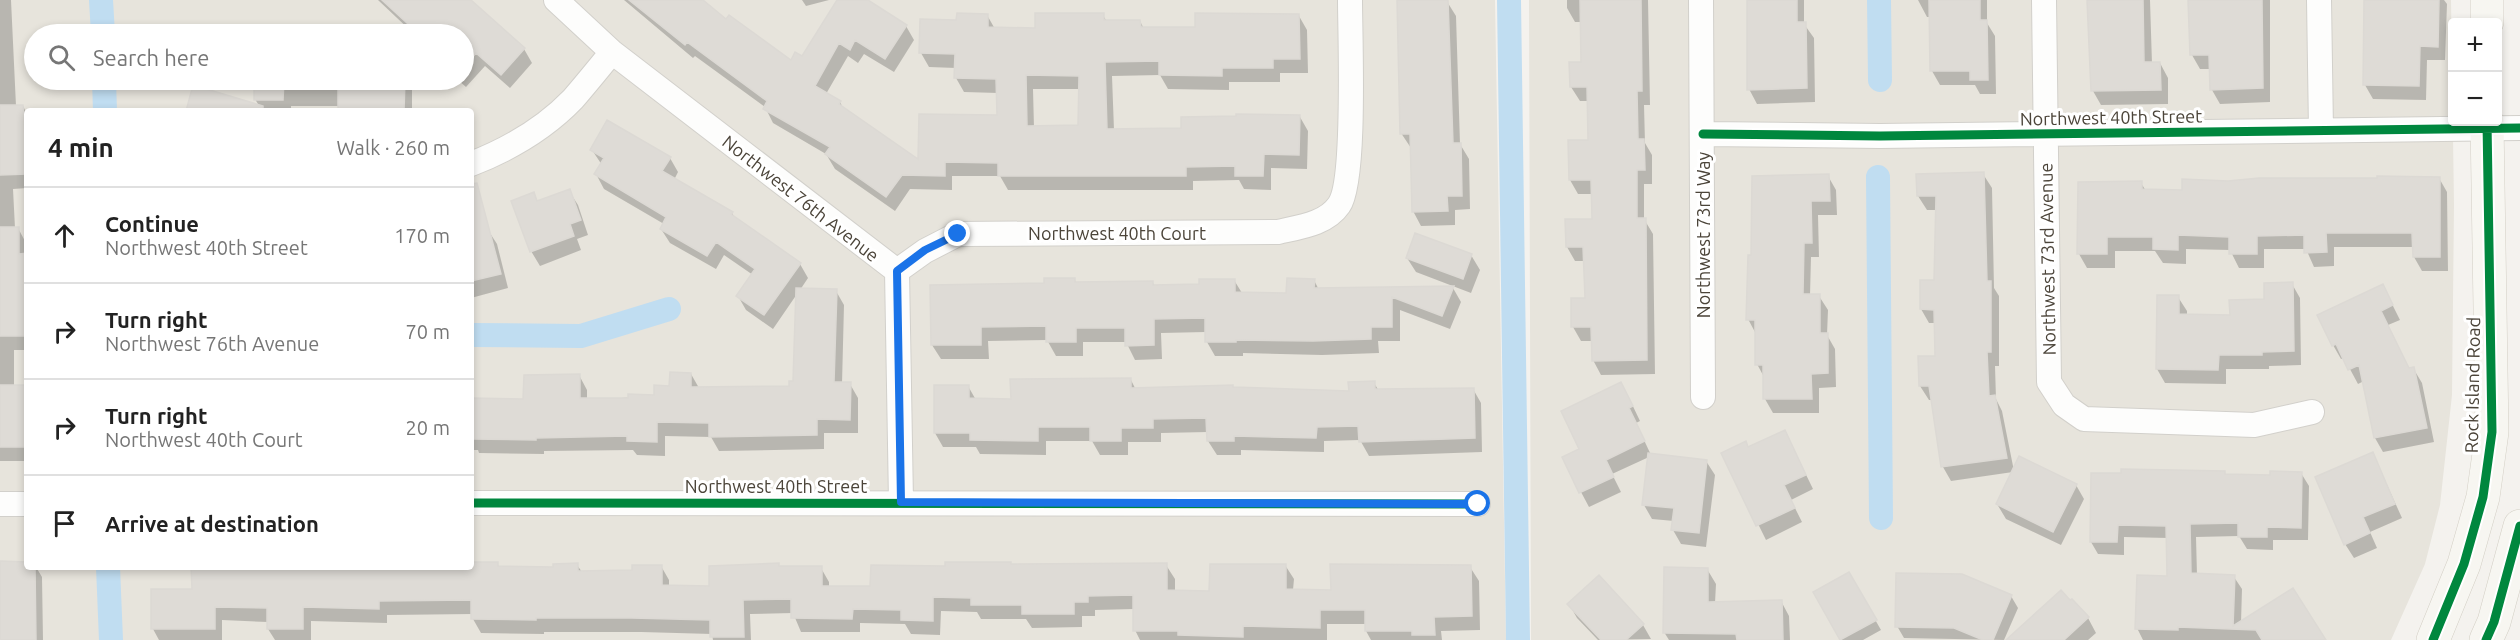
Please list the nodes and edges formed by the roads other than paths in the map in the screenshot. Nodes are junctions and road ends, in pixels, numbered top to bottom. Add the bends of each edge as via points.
1 (556, 0) edge
2 (1350, 0) edge
3 (1701, 0) edge
4 (2044, 0) edge
5 (2319, 0) edge
6 (2487, 0) edge
7 (2487, 18) edge
8 (612, 52) junction
9 (2454, 126) edge
10 (2487, 126) edge
11 (2498, 126) edge
12 (2520, 128) edge
13 (2321, 130) junction
14 (1703, 134) junction
15 (2046, 134) junction
16 (474, 164) edge
17 (897, 271) junction
18 (1703, 397) dead end
19 (2312, 412) dead end
20 (901, 502) junction
21 (474, 503) edge
22 (0, 504) edge
23 (24, 504) edge
24 (1478, 504) dead end
25 (2520, 526) edge
26 (2433, 640) edge
27 (2486, 640) edge

1 - 8 street, Northwest 76th Avenue
2 - 17 street, Northwest 40th Court via 1349,173 1340,204 1317,223 1278,232 958,234 925,250
3 - 14 street, Northwest 73rd Way
4 - 15 street, Northwest 73rd Avenue
5 - 13 street
6 - 7 main road
8 - 16 street via 571,100 534,130
8 - 17 street, Northwest 76th Avenue
9 - 13 street, Northwest 40th Street
10 - 26 main road, Rock Island Road via 2492,432 2483,497 2468,552
11 - 12 street, Northwest 40th Street
13 - 15 street, Northwest 40th Street
14 - 15 street, Northwest 40th Street
14 - 18 street, Northwest 73rd Way
15 - 19 street, Northwest 73rd Avenue via 2049,382 2064,405 2084,419 2254,425
17 - 20 street, Northwest 76th Avenue
20 - 21 street, Northwest 40th Street
20 - 24 street, Northwest 40th Street
22 - 23 street
25 - 27 main road

